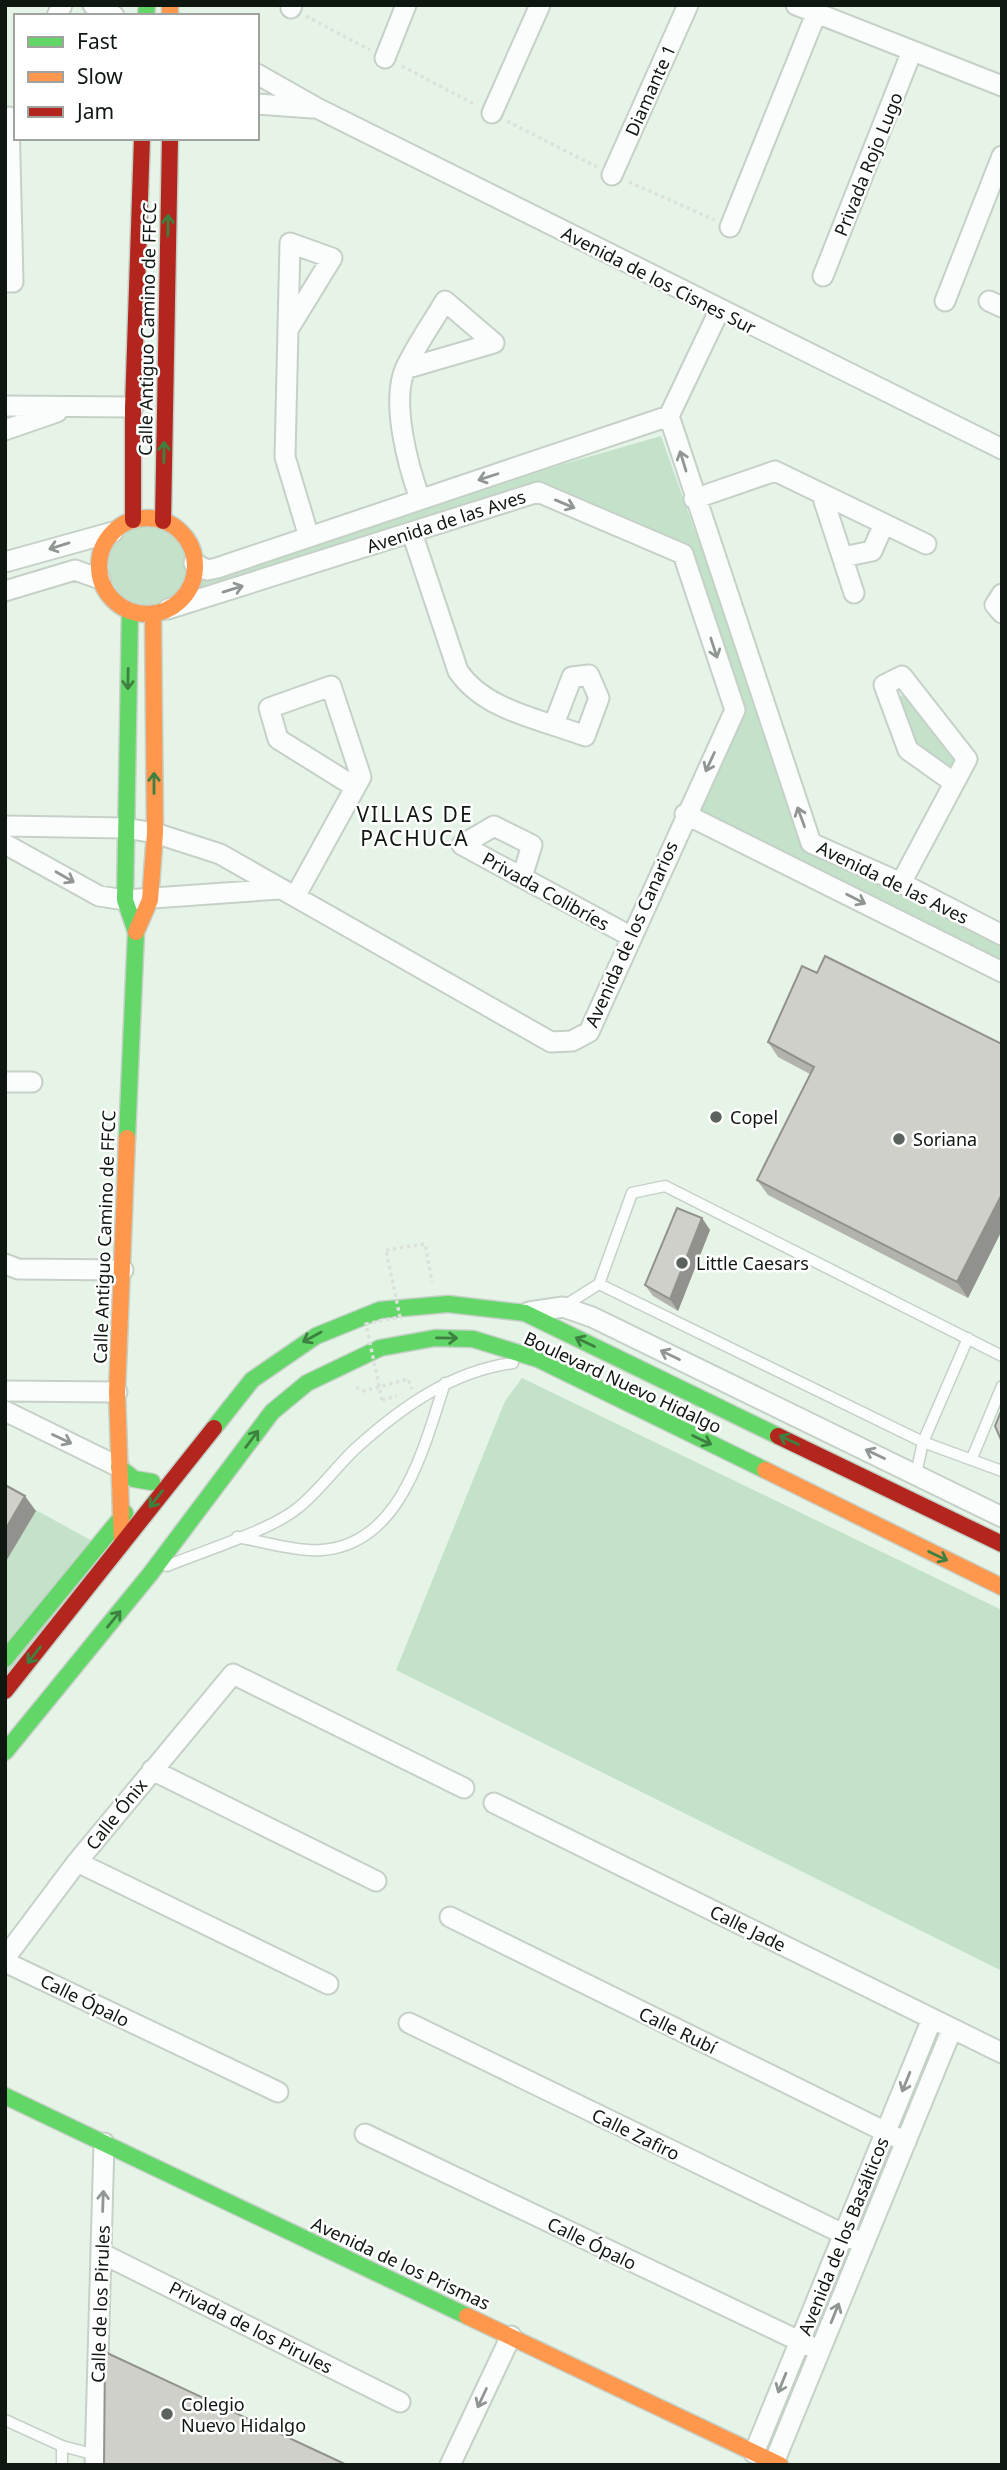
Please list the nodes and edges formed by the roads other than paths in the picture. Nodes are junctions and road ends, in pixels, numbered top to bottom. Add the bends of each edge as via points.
1 (93, 5) edge
2 (406, 5) edge
3 (540, 5) edge
4 (688, 5) edge
5 (802, 8) edge
6 (110, 14) edge
7 (912, 51) junction
8 (385, 58) dead end
9 (259, 81) edge
10 (1002, 86) edge
11 (259, 104) edge
12 (317, 108) junction
13 (492, 113) dead end
14 (10, 115) edge
15 (142, 140) edge
16 (170, 140) edge
17 (1002, 156) edge
18 (612, 175) dead end
19 (730, 227) dead end
20 (823, 276) dead end
21 (5, 282) edge
22 (945, 301) dead end
23 (719, 311) junction
24 (289, 328) dead end
25 (404, 369) dead end
26 (5, 406) edge
27 (133, 407) junction
28 (68, 409) junction
29 (669, 416) junction
30 (5, 430) edge
31 (1002, 449) edge
32 (527, 464) junction
33 (537, 492) junction
34 (822, 495) junction
35 (420, 499) junction
36 (694, 499) junction
37 (133, 520) junction
38 (163, 521) junction
39 (884, 524) junction
40 (113, 532) junction
41 (412, 533) junction
42 (309, 537) junction
43 (710, 544) junction
44 (926, 544) dead end
45 (683, 554) junction
46 (844, 557) junction
47 (5, 562) edge
48 (194, 563) junction
49 (100, 579) junction
50 (5, 591) edge
51 (853, 593) dead end
52 (1002, 594) edge
53 (130, 611) junction
54 (161, 612) junction
55 (1002, 613) edge
56 (735, 710) junction
57 (765, 710) junction
58 (554, 724) dead end
59 (954, 782) junction
60 (355, 787) junction
61 (685, 814) junction
62 (15, 827) edge
63 (125, 828) junction
64 (155, 832) junction
65 (811, 843) junction
66 (5, 844) edge
67 (23, 853) junction
68 (220, 855) junction
69 (789, 864) junction
70 (522, 877) junction
71 (901, 883) junction
72 (212, 892) junction
73 (289, 892) junction
74 (125, 900) junction
75 (150, 900) junction
76 (136, 932) junction
77 (1002, 935) edge
78 (630, 936) junction
79 (1002, 972) edge
80 (5, 1082) edge
81 (32, 1082) dead end
82 (5, 1264) edge
83 (123, 1270) junction
84 (599, 1284) junction
85 (563, 1307) junction
86 (525, 1313) junction
87 (968, 1338) junction
88 (1002, 1356) edge
89 (538, 1359) junction
90 (445, 1383) junction
91 (1002, 1386) edge
92 (5, 1391) edge
93 (29, 1391) junction
94 (117, 1392) junction
95 (5, 1412) edge
96 (28, 1423) junction
97 (214, 1427) junction
98 (923, 1442) junction
99 (972, 1458) junction
100 (119, 1467) junction
101 (1002, 1471) edge
102 (916, 1474) junction
103 (152, 1482) junction
104 (895, 1492) junction
105 (916, 1502) junction
106 (1002, 1517) edge
107 (120, 1518) junction
108 (877, 1526) junction
109 (236, 1537) junction
110 (899, 1537) junction
111 (122, 1544) junction
112 (1002, 1544) edge
113 (94, 1551) junction
114 (151, 1573) junction
115 (115, 1578) dead end
116 (1002, 1587) edge
117 (106, 1601) dead end
118 (5, 1659) edge
119 (5, 1691) edge
120 (39, 1710) junction
121 (5, 1752) edge
122 (152, 1770) junction
123 (464, 1788) dead end
124 (494, 1803) dead end
125 (77, 1862) junction
126 (376, 1881) dead end
127 (450, 1917) dead end
128 (5, 1960) edge
129 (328, 1984) dead end
130 (932, 2019) junction
131 (409, 2023) dead end
132 (953, 2029) junction
133 (1002, 2053) edge
134 (278, 2092) dead end
135 (5, 2095) edge
136 (885, 2133) junction
137 (365, 2134) dead end
138 (906, 2142) junction
139 (104, 2143) junction
140 (844, 2235) junction
141 (863, 2244) junction
142 (101, 2253) junction
143 (511, 2336) junction
144 (799, 2342) junction
145 (820, 2351) junction
146 (400, 2402) dead end
147 (5, 2420) edge
148 (62, 2446) junction
149 (754, 2452) junction
150 (96, 2460) edge
151 (776, 2464) edge
152 (62, 2465) edge
153 (450, 2465) edge

1 - 6 street
2 - 8 street
3 - 13 street
4 - 18 street, Diamante 1
5 - 7 street
5 - 19 street
7 - 10 street
7 - 20 street, Privada Rojo Lugo
9 - 12 street, Avenida de los Cisnes Sur
11 - 12 street, Avenida de los Cisnes Sur
12 - 23 street, Avenida de los Cisnes Sur
14 - 21 street via 13,282
15 - 27 main road, Calle Antiguo Camino de FFCC
38 -> 16 main road, Calle Antiguo Camino de FFCC
17 - 22 street
23 - 29 street
23 - 31 street, Avenida de los Cisnes Sur
24 - 42 street via 285,457
25 - 35 street via 401,415 405,457
26 - 28 street
27 - 28 street
27 - 37 main road, Calle Antiguo Camino de FFCC
28 - 30 street
29 - 32 street, Avenida de las Aves
36 -> 29 street, Avenida de las Aves
32 - 33 street
32 -> 35 street, Avenida de las Aves
33 - 41 street, Avenida de las Aves
33 -> 45 street, Avenida de las Aves
34 - 36 street via 775,471
34 - 39 street
34 - 46 street
35 - 42 street, Avenida de las Aves
36 - 43 street, Avenida de las Aves
37 - 38 main road
37 - 40 main road
38 - 48 main road via 182,533 194,553
39 - 44 street
39 - 46 street via 872,551
40 -> 47 street
40 - 49 main road via 99,557
54 -> 41 street, Avenida de las Aves
41 - 58 street via 458,671 469,688 486,700
42 - 48 street, Avenida de las Aves via 207,570
43 - 45 street
43 - 57 street, Avenida de las Aves
45 -> 56 street
46 - 51 street
48 - 54 main road via 189,589
49 - 50 street via 75,570
49 - 53 main road via 111,599
52 - 55 street via 995,605
53 - 54 main road
53 -> 63 main road, Calle Antiguo Camino de FFCC
64 -> 54 main road, Calle Antiguo Camino de FFCC
56 - 57 street
56 -> 61 street, Avenida de los Canarios
65 -> 57 street, Avenida de las Aves
59 - 59 street via 967,759 901,676 884,685 908,750
59 - 71 street
60 - 60 street via 361,777 331,686 269,708 278,739
60 - 73 street
61 - 69 street, Avenida de las Aves
61 - 78 street, Avenida de los Canarios
62 - 63 street, Avenida de los Canarios
62 - 67 street
63 - 64 street, Avenida de los Canarios
63 - 74 main road, Calle Antiguo Camino de FFCC
64 - 68 street, Avenida de los Canarios
64 - 75 main road, Calle Antiguo Camino de FFCC
65 - 69 street
65 - 71 street, Avenida de las Aves
66 - 67 street
67 -> 74 street via 99,896
68 - 72 street via 223,869
68 - 73 street, Avenida de los Canarios
69 -> 79 street, Avenida de las Aves
70 - 70 street, Privada Colibríes via 532,845 494,826 462,845
70 - 78 street, Privada Colibríes
71 - 77 street, Avenida de las Aves
72 - 73 street
72 - 75 street
73 - 78 street, Avenida de los Canarios via 551,1042 572,1041 589,1032
74 - 75 street
74 - 76 main road, Calle Antiguo Camino de FFCC
75 - 76 main road, Calle Antiguo Camino de FFCC
76 - 83 main road, Calle Antiguo Camino de FFCC
80 - 81 street
82 - 83 street via 18,1269
83 - 94 main road, Calle Antiguo Camino de FFCC
84 - 85 lane
84 - 87 lane via 632,1193 665,1185
84 - 98 lane
85 - 86 street
102 -> 85 street
86 -> 97 main road, Boulevard Nuevo Hidalgo via 435,1301 375,1311 288,1351 252,1380
104 -> 86 main road, Boulevard Nuevo Hidalgo
87 - 88 lane
87 - 98 lane
89 - 90 lane via 497,1365
89 -> 108 main road, Boulevard Nuevo Hidalgo
114 -> 89 main road, Boulevard Nuevo Hidalgo via 272,1412 307,1383 380,1348 435,1338 473,1339
90 - 109 lane via 357,1448 299,1507 276,1522
90 - 109 lane via 417,1466 375,1530 350,1543 321,1550
91 - 99 lane
92 - 93 street
93 - 94 street
93 - 96 street
94 - 100 main road, Calle Antiguo Camino de FFCC
95 - 96 street
96 -> 100 street
97 - 103 main road via 185,1444
97 -> 111 main road, Boulevard Nuevo Hidalgo
98 - 99 lane
98 - 102 lane
99 - 101 lane
100 - 103 main road via 139,1482
100 - 107 main road, Calle Antiguo Camino de FFCC
100 - 113 main road
102 - 104 street
102 - 105 street
102 - 106 street
103 - 107 main road
104 - 105 main road, Boulevard Nuevo Hidalgo
104 - 108 street
105 - 110 street
105 - 112 main road, Boulevard Nuevo Hidalgo
107 - 111 main road, Calle Antiguo Camino de FFCC
107 - 113 main road
108 - 110 main road, Boulevard Nuevo Hidalgo
109 - 114 lane
110 -> 116 main road, Boulevard Nuevo Hidalgo
111 - 115 main road
111 -> 119 main road, Boulevard Nuevo Hidalgo
113 - 118 main road
120 -> 114 main road, Boulevard Nuevo Hidalgo
117 - 120 main road via 63,1664
120 - 121 main road, Boulevard Nuevo Hidalgo
122 - 123 street, Calle Ónix via 233,1674
122 - 125 street, Calle Ónix
122 - 126 street
124 - 130 street, Calle Jade
125 - 128 street, Calle Ónix
125 - 129 street
127 - 136 street, Calle Rubí
128 - 134 street, Calle Ópalo
130 - 132 street, Calle Jade
130 -> 136 street, Avenida de los Basálticos
131 - 140 street, Calle Zafiro
132 - 133 street, Calle Jade
132 - 138 street, Avenida de los Basálticos
135 - 139 main road, Avenida de los Prismas
136 - 138 street, Calle Rubí
136 - 140 street, Avenida de los Basálticos
137 - 144 street, Calle Ópalo
138 - 141 street, Avenida de los Basálticos
142 -> 139 street, Calle de los Pirules
139 - 143 main road, Avenida de los Prismas
140 - 141 street, Calle Zafiro
140 - 144 street, Avenida de los Basálticos
145 -> 141 street, Avenida de los Basálticos
142 - 146 street, Privada de los Pirules
142 - 150 street, Calle de los Pirules
143 - 149 main road, Avenida de los Prismas
143 -> 153 street
144 - 145 street, Calle Ópalo
144 -> 149 street, Avenida de los Basálticos
145 - 151 street, Avenida de los Basálticos
147 - 148 lane
148 - 150 lane
148 - 152 lane
149 - 151 main road, Avenida de los Prismas

